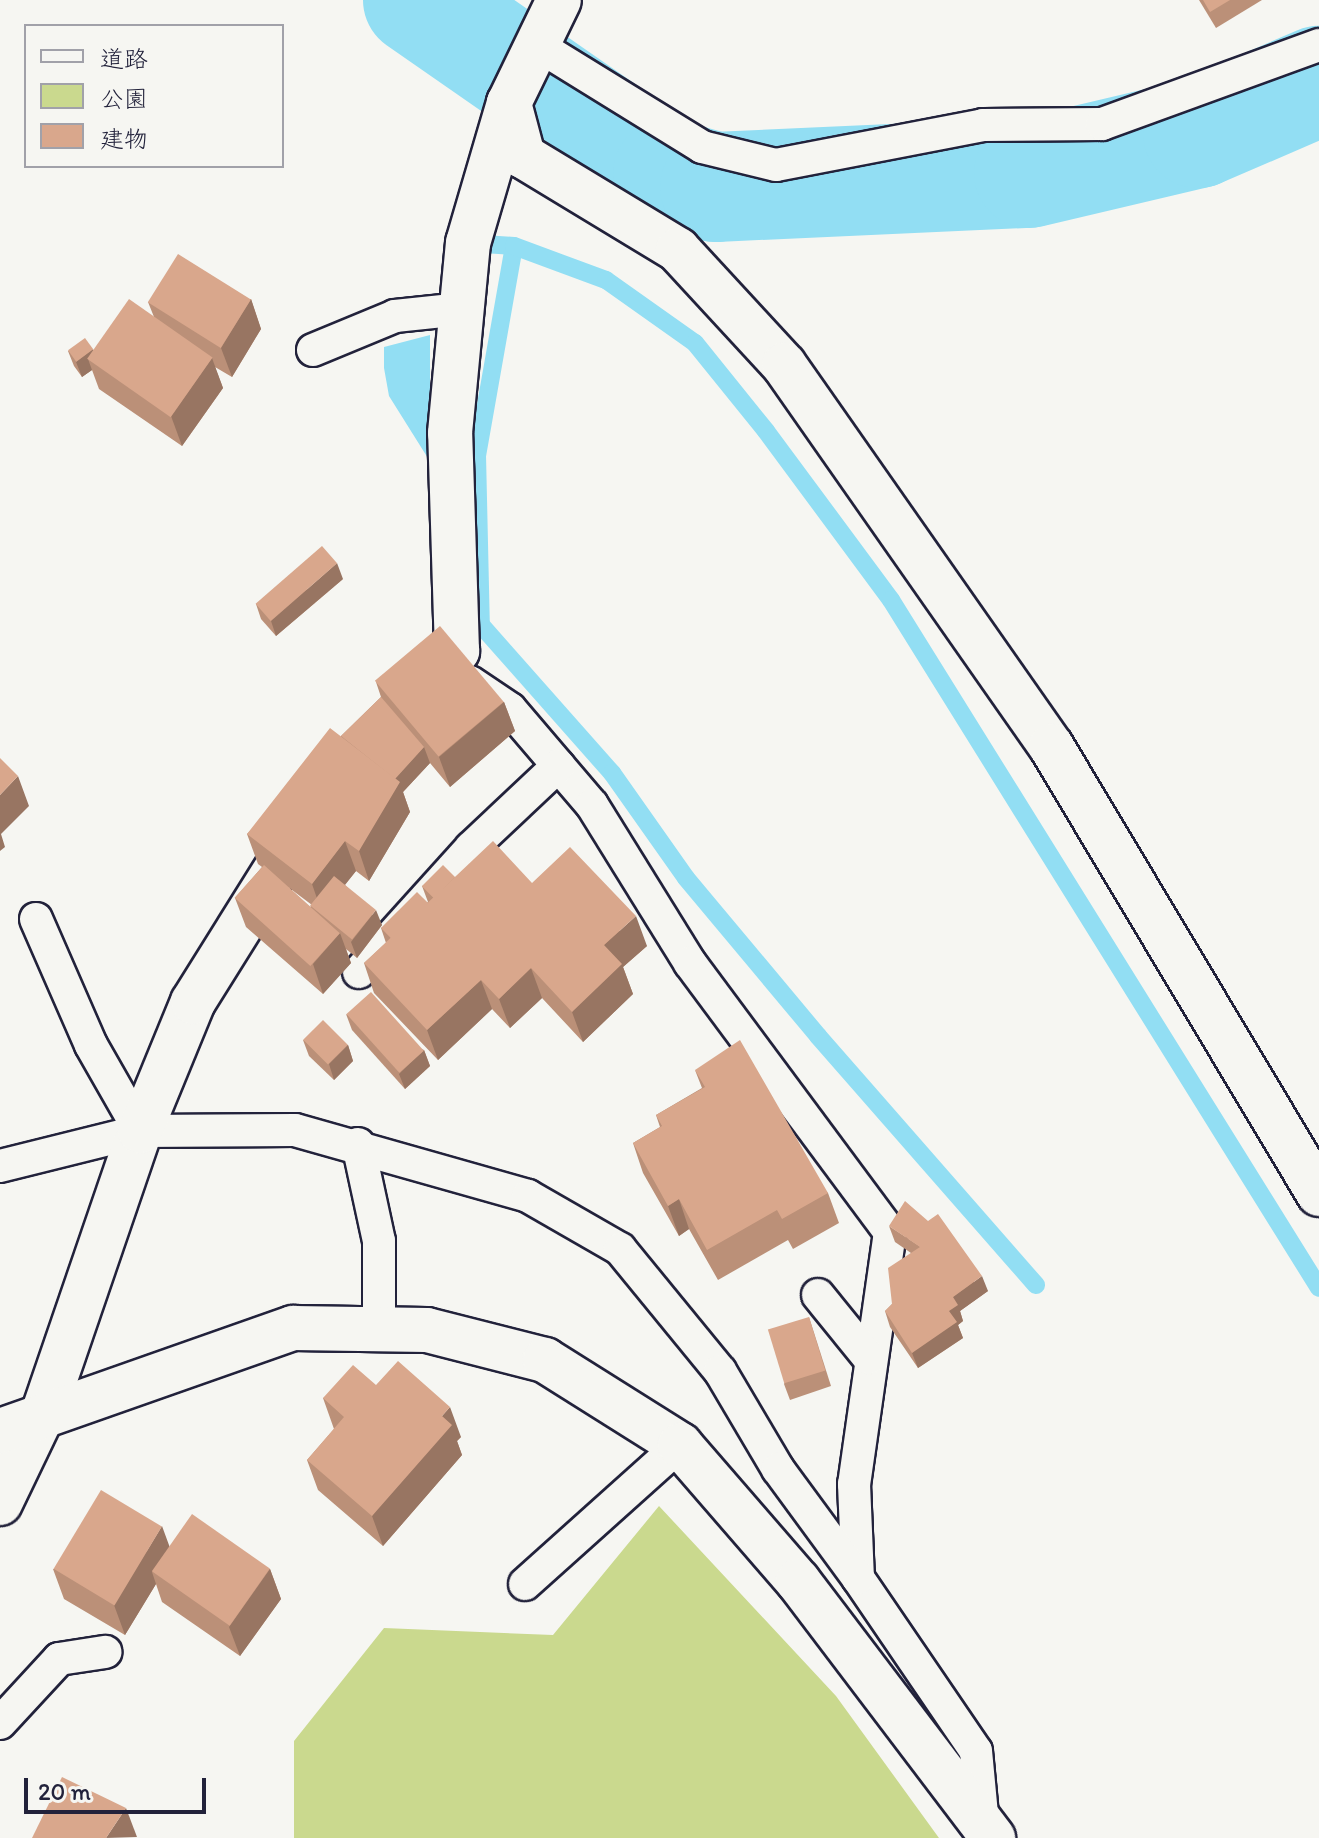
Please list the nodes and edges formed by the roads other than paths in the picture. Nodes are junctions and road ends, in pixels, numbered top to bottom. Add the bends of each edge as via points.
1 (559, 0) edge
2 (1319, 45) edge
3 (534, 50) junction
4 (509, 103) junction
5 (462, 309) junction
6 (313, 350) dead end
7 (446, 659) junction
8 (383, 708) edge
9 (558, 766) junction
10 (303, 826) edge
11 (36, 919) dead end
12 (359, 972) dead end
13 (140, 1131) junction
14 (358, 1144) junction
15 (0, 1166) edge
16 (1319, 1194) edge
17 (818, 1295) dead end
18 (379, 1329) junction
19 (869, 1358) junction
20 (44, 1411) junction
21 (0, 1431) edge
22 (680, 1445) junction
23 (0, 1503) edge
24 (858, 1578) junction
25 (525, 1584) dead end
26 (105, 1652) dead end
27 (0, 1723) edge
28 (988, 1832) edge

1 - 3 street
2 - 3 lane via 1102,124 983,125 776,165 702,147
3 - 4 street
4 - 5 street via 468,243
4 - 16 street via 523,156 678,250 784,365 1051,746
5 - 6 lane via 395,316
5 - 7 street via 450,433 457,651
7 - 8 street
7 - 9 lane via 510,709
9 - 12 lane via 471,848
9 - 19 lane via 592,805 690,963 890,1232
10 - 13 street via 193,1002
11 - 13 lane via 91,1045
13 - 14 lane via 295,1130
13 - 15 lane
13 - 20 street
14 - 18 lane via 379,1241
14 - 24 lane via 528,1196 620,1249 720,1371 778,1469
17 - 19 lane
18 - 20 street via 293,1328
18 - 22 street via 427,1330 545,1360
19 - 24 lane via 854,1484
20 - 21 street
20 - 23 street
22 - 25 lane
22 - 28 street via 798,1581
24 - 28 lane via 976,1751
26 - 27 lane via 59,1659

